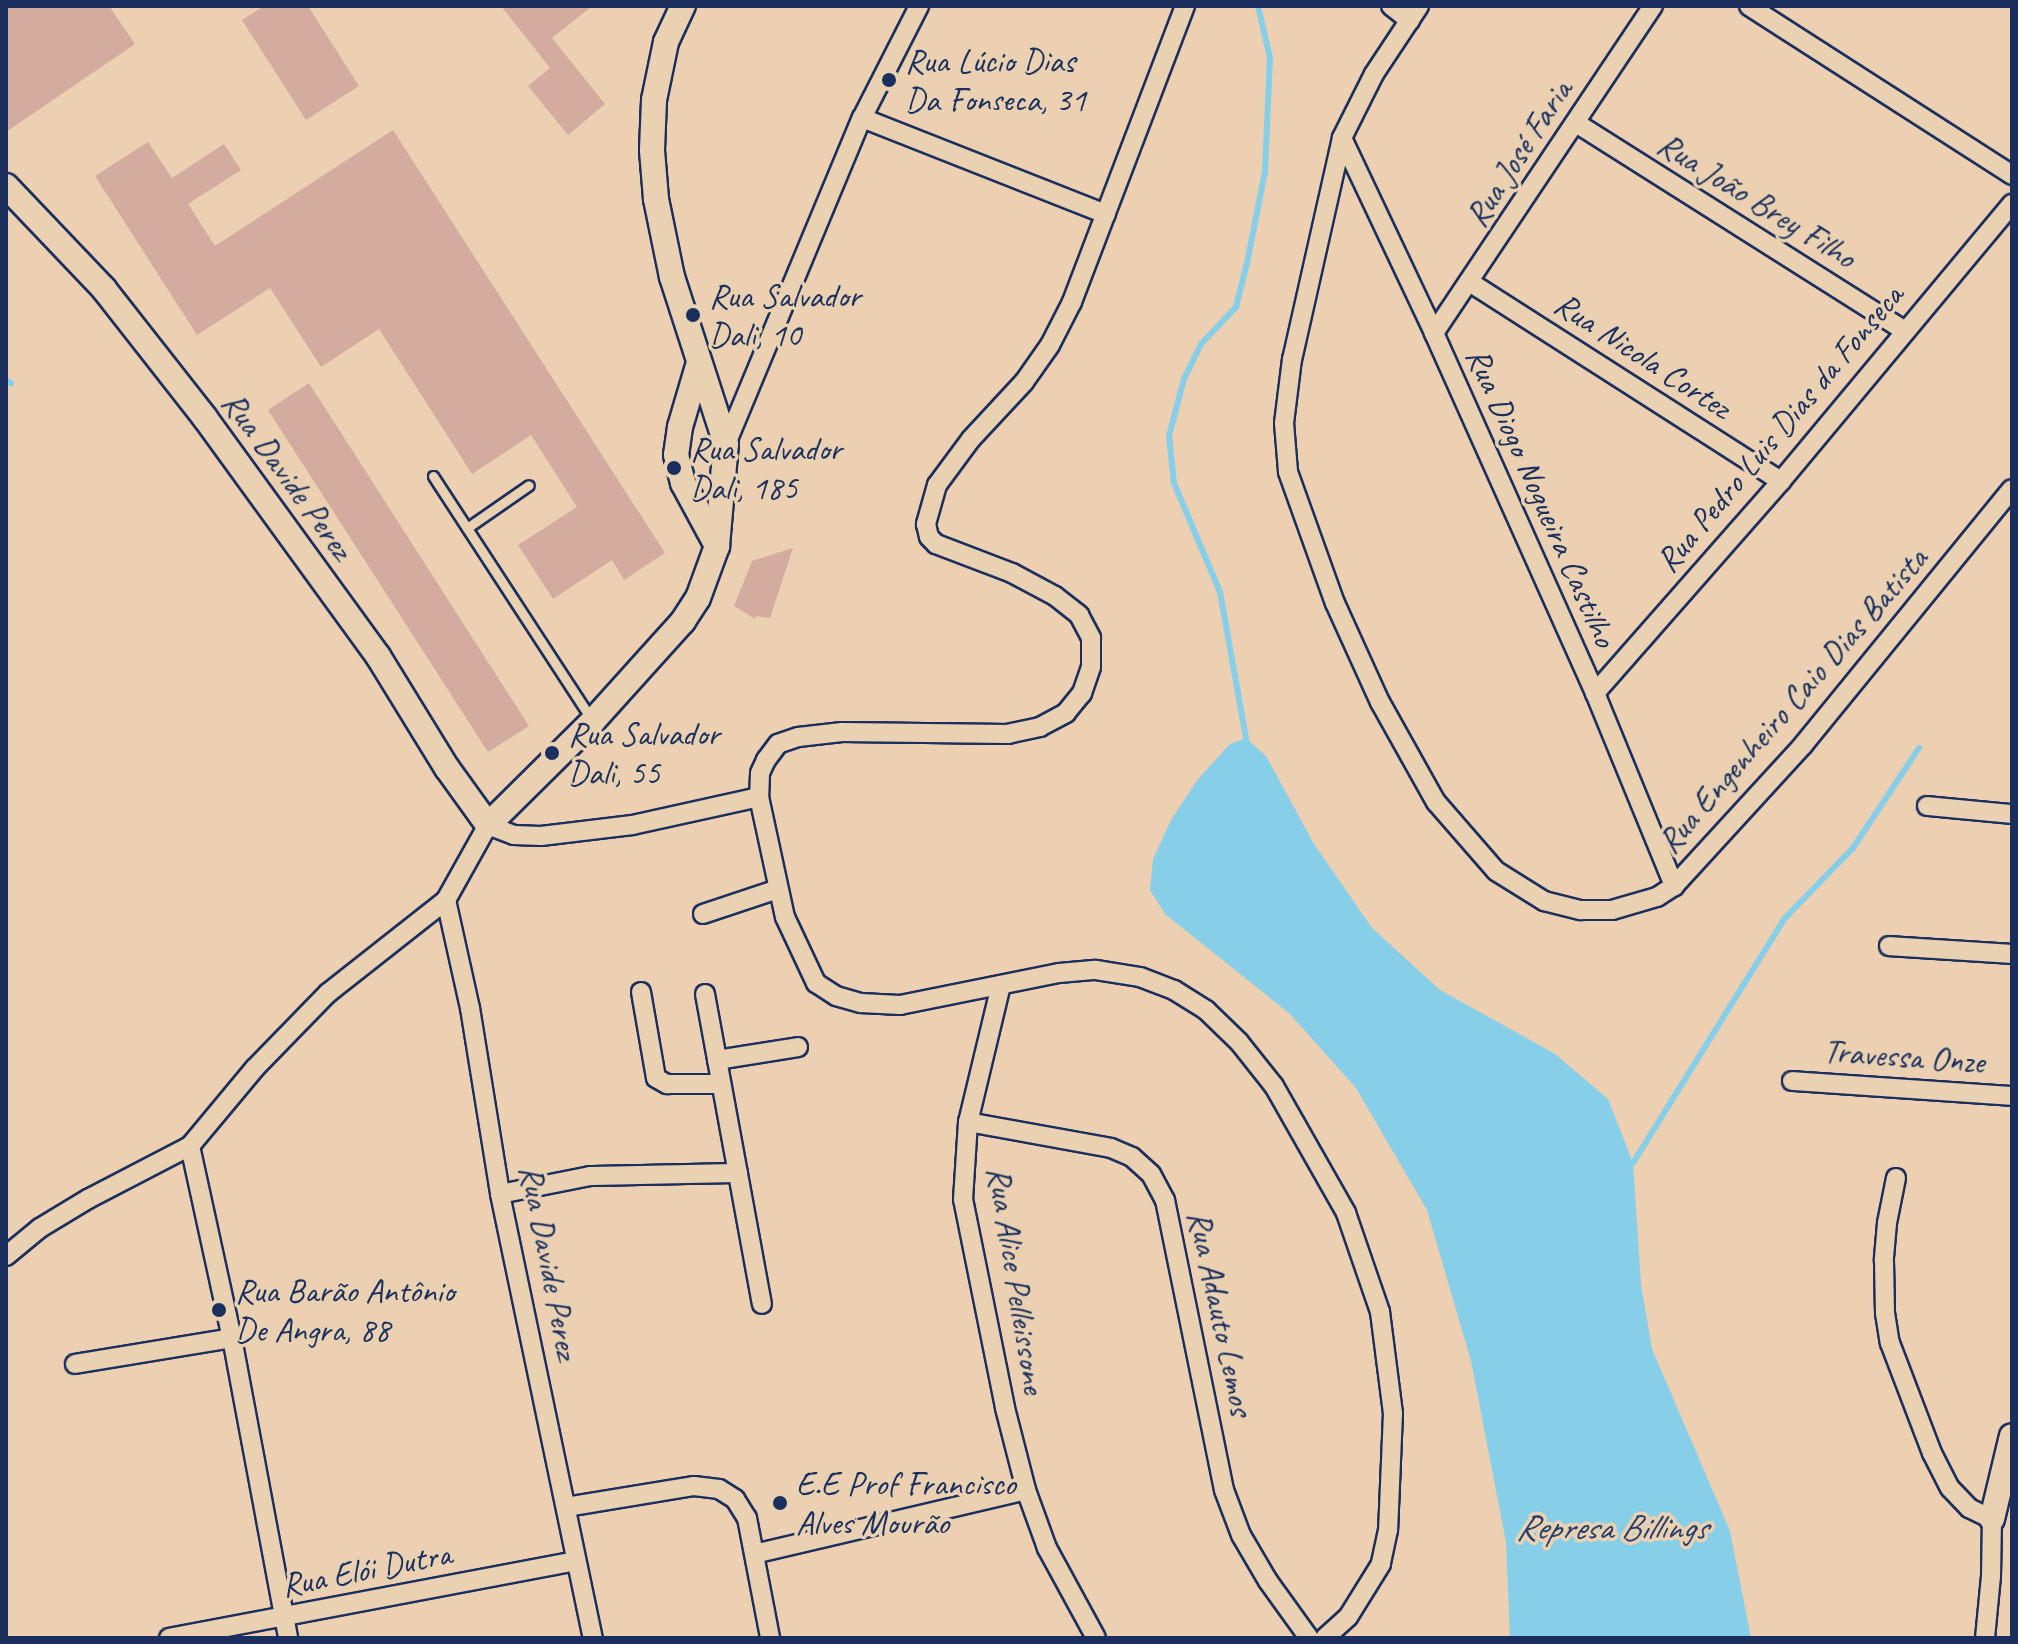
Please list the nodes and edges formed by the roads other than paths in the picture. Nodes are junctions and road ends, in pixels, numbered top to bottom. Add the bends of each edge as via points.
1 (683, 6) edge
2 (919, 6) edge
3 (1185, 6) edge
4 (1391, 6) edge
5 (1653, 6) edge
6 (1749, 6) edge
7 (1414, 14) edge
8 (862, 118) junction
9 (1576, 123) junction
10 (1342, 138) junction
11 (2012, 175) edge
12 (6, 186) edge
13 (2012, 204) edge
14 (1106, 214) junction
15 (1471, 283) junction
16 (1904, 330) junction
17 (1434, 333) junction
18 (698, 366) junction
19 (680, 427) junction
20 (723, 434) junction
21 (433, 476) dead end
22 (725, 476) junction
23 (1781, 481) junction
24 (683, 483) junction
25 (529, 485) dead end
26 (2012, 489) edge
27 (467, 528) junction
28 (717, 546) junction
29 (1595, 693) junction
30 (593, 721) junction
31 (759, 797) junction
32 (1927, 806) dead end
33 (2012, 814) edge
34 (488, 825) junction
35 (1674, 886) junction
36 (778, 889) junction
37 (446, 900) junction
38 (703, 914) dead end
39 (1889, 946) dead end
40 (2012, 954) edge
41 (1001, 985) junction
42 (641, 992) dead end
43 (705, 994) dead end
44 (798, 1047) dead end
45 (717, 1060) junction
46 (1792, 1081) dead end
47 (721, 1084) junction
48 (2012, 1096) edge
49 (968, 1122) junction
50 (190, 1146) junction
51 (738, 1173) junction
52 (1896, 1178) dead end
53 (500, 1194) junction
54 (6, 1256) edge
55 (762, 1304) dead end
56 (232, 1338) junction
57 (75, 1364) dead end
58 (2012, 1436) edge
59 (1026, 1490) junction
60 (566, 1507) junction
61 (1992, 1519) junction
62 (754, 1554) junction
63 (576, 1561) junction
64 (284, 1618) junction
65 (169, 1638) edge
66 (288, 1638) edge
67 (593, 1638) edge
68 (770, 1638) edge
69 (1096, 1638) edge
70 (1309, 1638) edge
71 (1325, 1638) edge
72 (1985, 1638) edge

1 - 18 street via 666,42 654,100 652,150 672,277
2 - 8 street
3 - 14 street
4 - 7 street
5 - 9 street, Rua José Faria
6 - 11 street
7 - 10 street, Rua Engenheiro Caio Dias Batista via 1374,74
8 - 14 street
8 - 20 street
9 - 15 street, Rua José Faria
9 - 16 street, Rua João Brey Filho
10 - 17 street, Rua Diogo Nogueira Castilho
10 - 35 street, Rua Engenheiro Caio Dias Batista via 1295,344 1284,423 1288,472 1335,603 1380,702 1436,802 1496,871 1544,901 1581,910 1612,910 1657,897
12 - 34 street, Rua Davide Perez via 104,289 205,418 378,656
13 - 16 street, Rua Pedro Luis Dias da Fonseca
14 - 31 street via 1050,345 937,485 926,524 936,544 1012,573 1079,615 1091,638 1091,667 1082,693 1066,713 1040,727 1008,734 842,732 798,737 778,744 766,760
15 - 17 street, Rua José Faria
15 - 23 street, Rua Nicola Cortez
16 - 23 street, Rua Pedro Luis Dias da Fonseca
17 - 29 street, Rua Diogo Nogueira Castilho
18 - 19 street
18 - 20 street
19 - 20 street via 704,421
19 - 24 street via 676,455
20 - 22 street
21 - 27 lane
22 - 24 street via 708,488
22 - 28 street
23 - 29 street, Rua Pedro Luis Dias da Fonseca
24 - 28 street
25 - 27 lane
26 - 35 street, Rua Engenheiro Caio Dias Batista via 1803,745
27 - 30 lane
28 - 30 street via 698,598 683,621
29 - 35 street, Rua Diogo Nogueira Castilho
30 - 34 street
31 - 34 street via 632,825 541,836 514,835
31 - 36 street
32 - 33 street
34 - 37 street
36 - 38 street
36 - 41 street via 805,963 816,983 836,996 900,1005
37 - 50 street via 328,993
37 - 53 street, Rua Davide Perez via 470,1008
39 - 40 street
41 - 49 street, Rua Alice Pelleissone
41 - 71 street via 1096,970 1152,981 1206,1010 1274,1086 1346,1213 1380,1312 1393,1413 1392,1480 1381,1564 1348,1617
42 - 47 street via 656,1078 667,1084
43 - 45 street
44 - 45 street
45 - 47 street
46 - 48 street, Travessa Onze
47 - 51 street
49 - 59 street, Rua Alice Pelleissone via 963,1199
49 - 70 street, Rua Adauto Lemos via 1111,1148 1151,1174 1165,1200 1224,1490 1241,1535
50 - 54 street via 88,1199
50 - 56 street
51 - 53 street via 590,1176
51 - 55 street
52 - 61 street via 1884,1261 1890,1343 1950,1488 1969,1508
53 - 60 street, Rua Davide Perez
56 - 57 street
56 - 64 street
58 - 61 street
59 - 62 street
59 - 69 street via 1047,1548
60 - 62 street via 694,1486 719,1489 735,1499 747,1518
60 - 63 street, Rua Davide Perez
61 - 72 street
62 - 68 street
63 - 64 street, Rua Elói Dutra
63 - 67 street, Rua Davide Perez
64 - 65 street, Rua Elói Dutra
64 - 66 street

